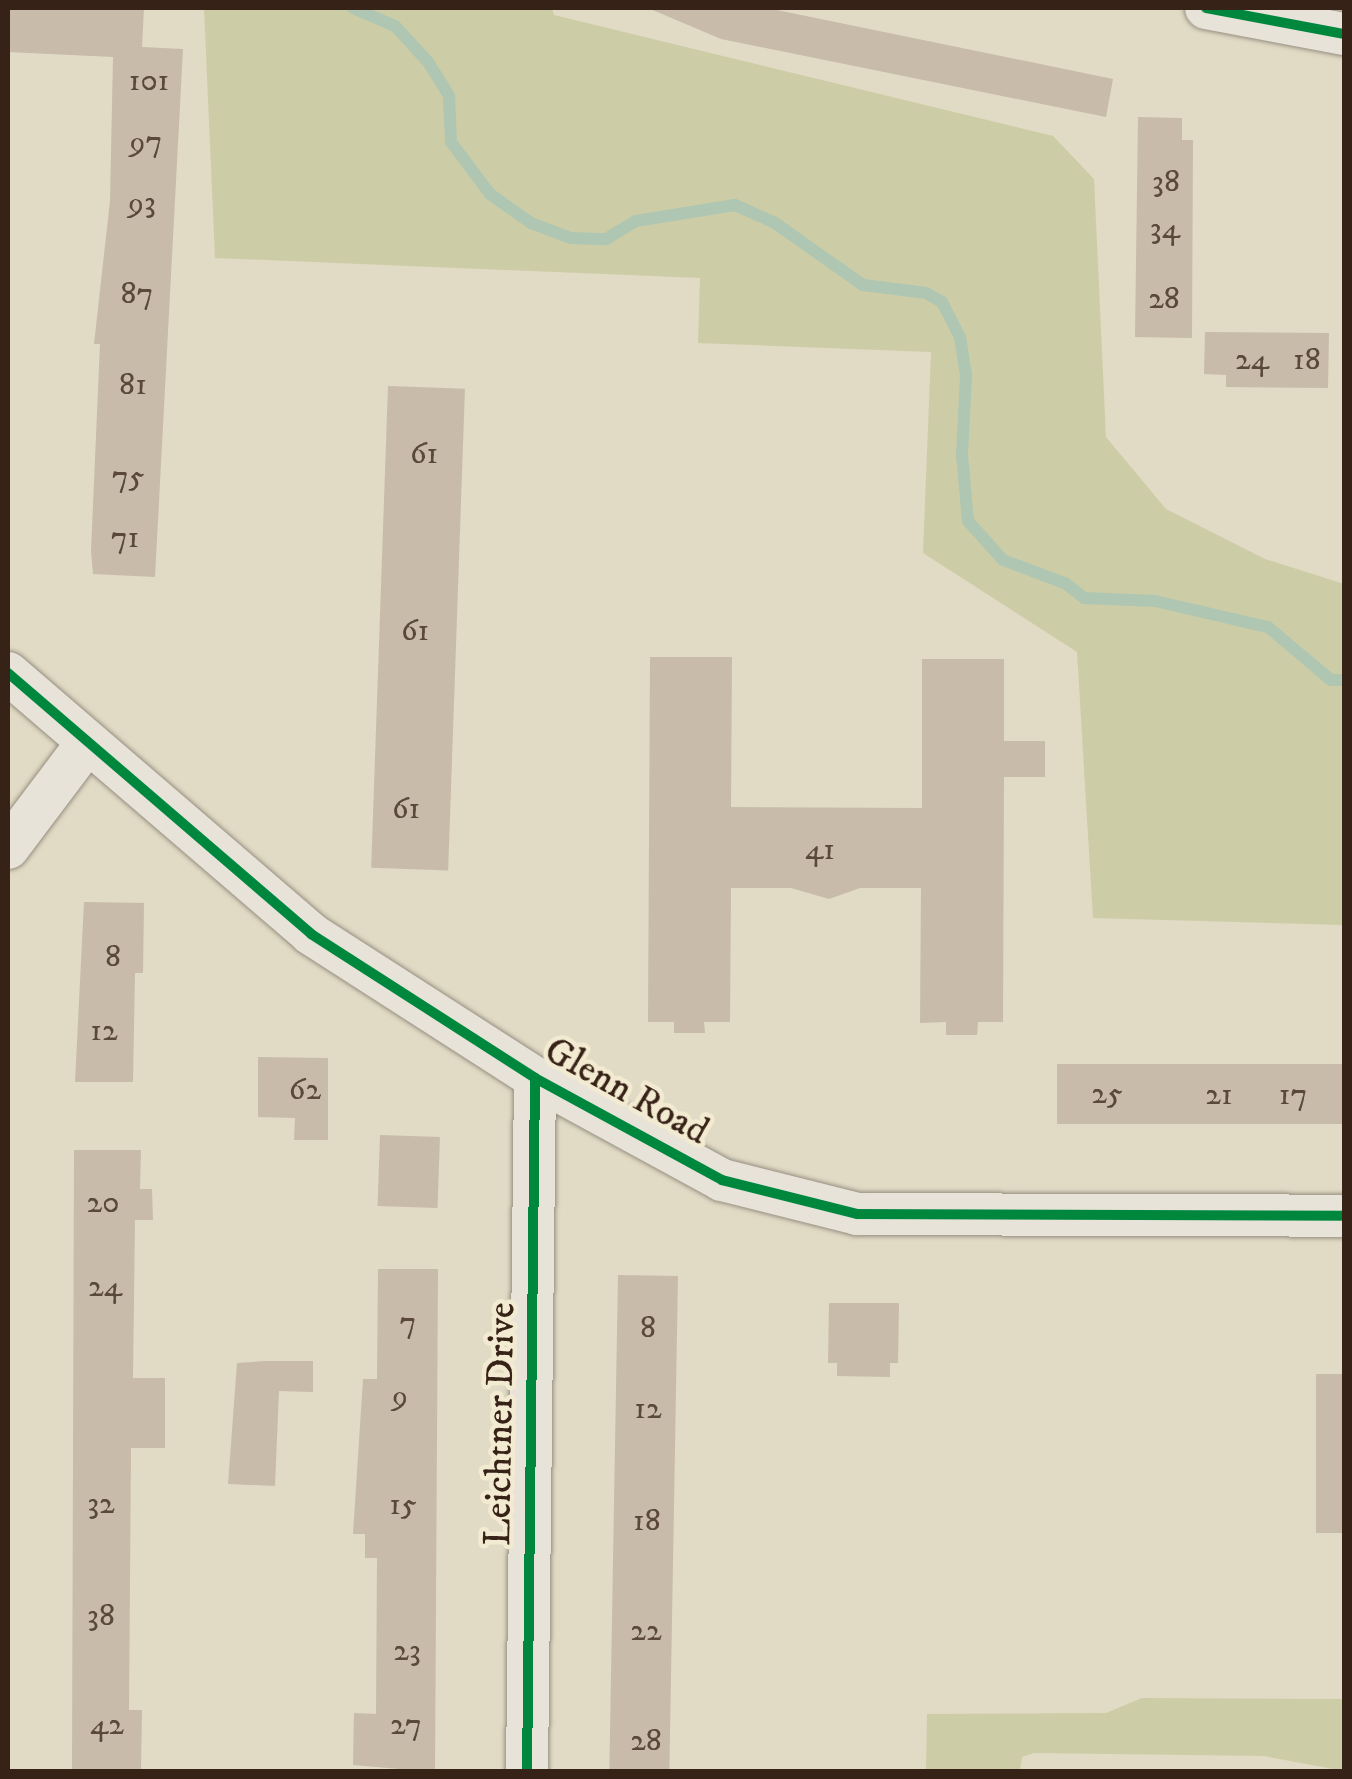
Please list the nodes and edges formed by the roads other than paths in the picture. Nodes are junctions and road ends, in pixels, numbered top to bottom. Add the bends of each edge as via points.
1 (1206, 8) edge
2 (1276, 14) edge
3 (1344, 34) edge
4 (8, 673) edge
5 (87, 744) junction
6 (8, 848) edge
7 (535, 1078) junction
8 (1344, 1216) edge
9 (527, 1772) edge

1 - 2 street
2 - 3 street
4 - 5 street, Glenn Road
5 - 6 street
5 - 7 street, Glenn Road via 311,934
7 - 8 street, Glenn Road via 722,1180 857,1214
7 - 9 street, Leichtner Drive

